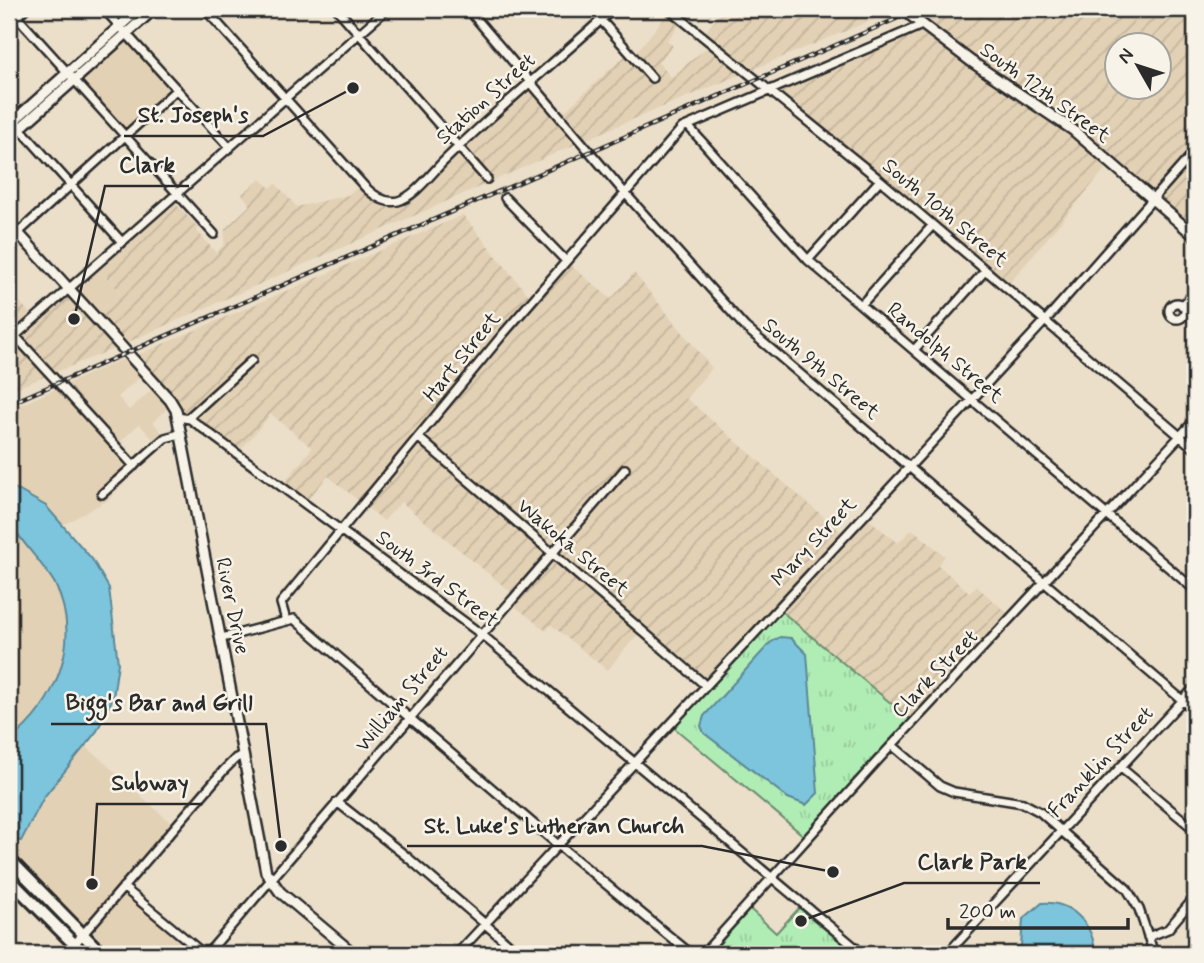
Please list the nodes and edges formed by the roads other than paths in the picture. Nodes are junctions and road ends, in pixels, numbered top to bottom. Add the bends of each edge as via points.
1 (10, 9) edge
2 (25, 9) edge
3 (104, 9) edge
4 (139, 9) edge
5 (154, 9) edge
6 (205, 9) edge
7 (337, 9) edge
8 (387, 9) edge
9 (468, 9) edge
10 (613, 9) edge
11 (668, 9) edge
12 (902, 9) edge
13 (17, 16) junction
14 (601, 20) junction
15 (9, 23) edge
16 (922, 25) junction
17 (123, 29) junction
18 (359, 33) junction
19 (70, 76) junction
20 (652, 78) dead end
21 (532, 81) junction
22 (177, 89) junction
23 (768, 91) junction
24 (287, 99) junction
25 (13, 122) edge
26 (688, 126) junction
27 (124, 137) junction
28 (9, 138) edge
29 (459, 146) junction
30 (230, 148) junction
31 (1195, 151) edge
32 (487, 179) dead end
33 (880, 180) junction
34 (72, 185) junction
35 (624, 192) junction
36 (177, 195) junction
37 (505, 198) dead end
38 (1152, 199) junction
39 (9, 223) edge
40 (932, 226) junction
41 (18, 233) junction
42 (215, 234) dead end
43 (1195, 236) edge
44 (9, 241) edge
45 (122, 242) junction
46 (808, 260) junction
47 (566, 261) junction
48 (985, 271) junction
49 (68, 290) junction
50 (1195, 292) edge
51 (861, 305) junction
52 (1182, 306) dead end
53 (1045, 321) junction
54 (9, 329) edge
55 (15, 336) junction
56 (915, 350) junction
57 (252, 360) dead end
58 (973, 398) junction
59 (177, 417) junction
60 (188, 418) junction
61 (1195, 420) edge
62 (180, 435) junction
63 (1181, 436) junction
64 (419, 438) junction
65 (1195, 449) edge
66 (134, 466) junction
67 (909, 466) junction
68 (625, 468) dead end
69 (102, 494) dead end
70 (1108, 515) junction
71 (342, 529) junction
72 (552, 552) junction
73 (1046, 582) junction
74 (1195, 590) edge
75 (286, 620) junction
76 (481, 634) junction
77 (222, 638) junction
78 (705, 685) junction
79 (1195, 687) edge
80 (1183, 700) junction
81 (1195, 710) edge
82 (408, 718) junction
83 (892, 745) junction
84 (243, 756) junction
85 (633, 762) junction
86 (1120, 766) junction
87 (337, 802) junction
88 (1060, 831) junction
89 (1195, 831) edge
90 (557, 844) junction
91 (9, 859) edge
92 (773, 878) junction
93 (9, 879) edge
94 (270, 881) junction
95 (123, 887) junction
96 (1195, 897) edge
97 (483, 924) junction
98 (82, 935) junction
99 (1148, 937) junction
100 (74, 945) junction
101 (66, 954) edge
102 (84, 954) edge
103 (102, 954) edge
104 (206, 954) edge
105 (354, 954) edge
106 (457, 954) edge
107 (520, 954) edge
108 (691, 954) edge
109 (703, 954) edge
110 (863, 954) edge
111 (947, 954) edge
112 (1154, 954) edge

1 - 13 street
2 - 13 street
3 - 17 street
4 - 17 street
5 - 17 street
6 - 24 street
7 - 18 street
8 - 18 street
9 - 21 street, South 9th Street
10 - 14 street, Station Street
11 - 23 street, South 10th Street
12 - 16 street, South 12th Street
13 - 15 street
13 - 19 street
14 - 20 street
14 - 21 street, Station Street
16 - 23 street, Hart Street
16 - 38 street, South 12th Street via 1073,130
17 - 19 street
17 - 22 street
18 - 24 street
18 - 29 street
19 - 25 street
19 - 27 street
21 - 29 street, Station Street
21 - 35 street, South 9th Street
22 - 27 street
22 - 30 street
23 - 26 street, Hart Street
23 - 33 street, South 10th Street
24 - 29 street, Station Street via 379,198 400,201
24 - 30 street
25 - 28 street
25 - 34 street
26 - 35 street, Hart Street
26 - 46 street, Randolph Street
27 - 34 street
27 - 36 street
29 - 32 street
30 - 36 street
31 - 38 street, Mary Street
33 - 40 street, South 10th Street
33 - 46 street
34 - 41 street
34 - 45 street
35 - 47 street, Hart Street
35 - 67 street, South 9th Street via 745,327
36 - 42 street
36 - 45 street
37 - 47 street
38 - 43 street, South 12th Street
38 - 53 street, Mary Street
39 - 41 street
40 - 48 street, South 10th Street
40 - 51 street
41 - 44 street
41 - 49 street
45 - 49 street
46 - 51 street, Randolph Street
47 - 64 street, Hart Street
48 - 53 street, South 10th Street
48 - 56 street
49 - 55 street
49 - 59 street via 170,400
50 - 52 street
51 - 56 street, Randolph Street
53 - 58 street, Mary Street
53 - 63 street, South 10th Street
54 - 55 street
55 - 66 street
56 - 58 street, Randolph Street
57 - 60 street
58 - 67 street, Mary Street
58 - 70 street, Randolph Street
59 - 60 street
59 - 62 street, River Drive
60 - 71 street, South 3rd Street
61 - 63 street, Clark Street
62 - 66 street via 165,438
62 - 77 street, River Drive
63 - 65 street, South 10th Street
63 - 70 street, Clark Street
64 - 71 street, Hart Street
64 - 72 street, Wakoka Street
66 - 69 street
67 - 73 street, South 9th Street
67 - 78 street, Mary Street
68 - 72 street, William Street
70 - 73 street, Clark Street
70 - 74 street, Randolph Street
71 - 75 street, Hart Street via 281,603
71 - 76 street, South 3rd Street
72 - 76 street, William Street
72 - 78 street, Wakoka Street
73 - 80 street, South 9th Street
73 - 83 street, Clark Street
75 - 77 street
75 - 82 street via 294,619
76 - 82 street, William Street
76 - 85 street, South 3rd Street
77 - 84 street, River Drive
78 - 85 street, Mary Street
79 - 80 street, Franklin Street
80 - 81 street, South 9th Street
80 - 86 street, Franklin Street
82 - 87 street, William Street
82 - 90 street
83 - 88 street via 940,786 1023,803
83 - 92 street, Clark Street
84 - 94 street, River Drive
84 - 95 street via 224,770
85 - 90 street, Mary Street
85 - 92 street, South 3rd Street
86 - 88 street, Franklin Street
86 - 89 street
87 - 94 street, William Street
87 - 97 street
88 - 99 street via 1127,889
88 - 111 street, Franklin Street
90 - 97 street, Mary Street
90 - 108 street
91 - 98 main road
92 - 109 street, Clark Street
92 - 110 street, South 3rd Street
93 - 100 main road
94 - 104 street, William Street
94 - 105 street
95 - 98 street
95 - 104 street
96 - 99 street via 1168,929
97 - 106 street, Mary Street
97 - 107 street
98 - 100 street
98 - 103 main road
99 - 112 street
100 - 101 street
100 - 102 main road

